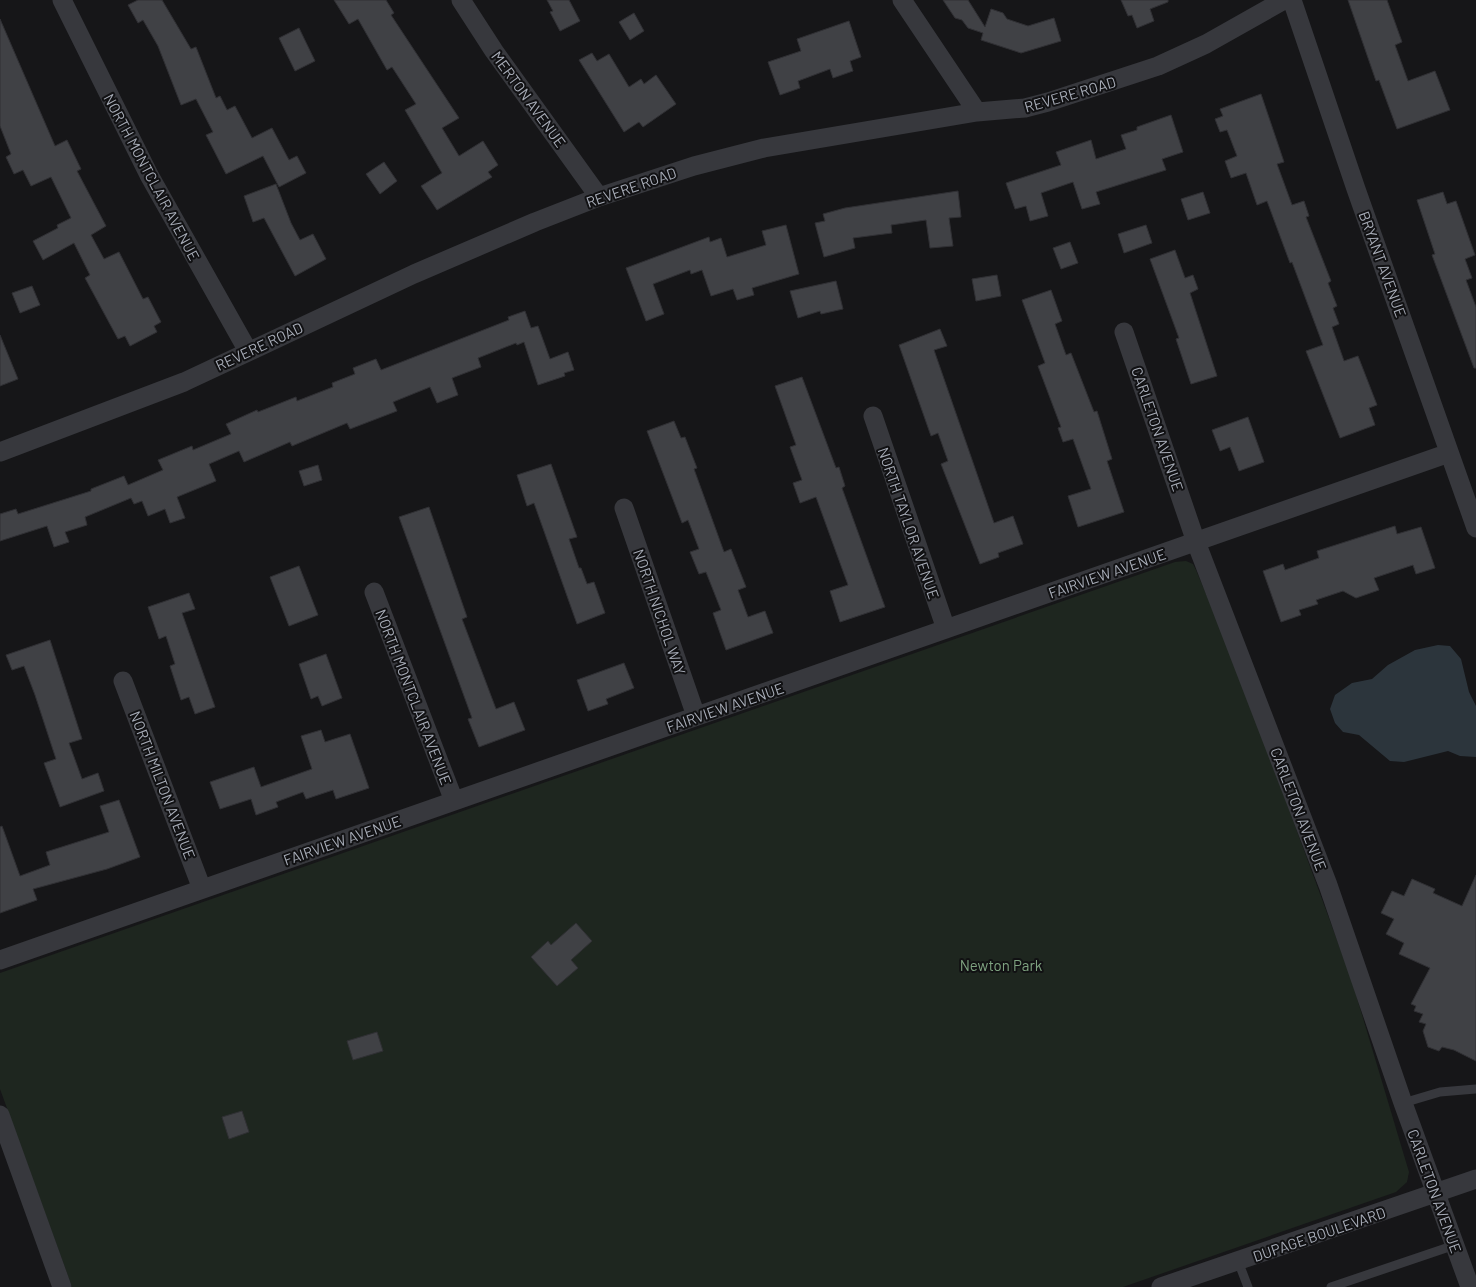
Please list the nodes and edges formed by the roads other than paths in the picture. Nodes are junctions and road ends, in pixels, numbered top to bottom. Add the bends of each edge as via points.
1 (62, 0) edge
2 (461, 0) edge
3 (902, 0) edge
4 (1284, 0) edge
5 (1292, 0) edge
6 (977, 112) junction
7 (599, 198) junction
8 (1124, 332) dead end
9 (248, 351) junction
10 (873, 416) dead end
11 (0, 452) edge
12 (1449, 453) junction
13 (624, 508) dead end
14 (1476, 528) edge
15 (1196, 542) junction
16 (374, 592) dead end
17 (946, 629) junction
18 (123, 681) dead end
19 (696, 716) junction
20 (454, 801) junction
21 (202, 889) junction
22 (0, 960) edge
23 (1476, 1088) edge
24 (1403, 1103) junction
25 (0, 1115) edge
26 (1476, 1179) edge
27 (1436, 1194) junction
28 (1455, 1245) junction
29 (1238, 1261) junction
30 (1172, 1285) edge
31 (62, 1287) edge
32 (1248, 1287) edge
33 (1331, 1287) edge
34 (1470, 1287) edge

1 - 9 street, NORTH MONTCLAIR AVENUE via 148,176
2 - 7 street, MERTON AVENUE via 494,52
3 - 6 street
4 - 6 street, REVERE ROAD via 1206,44 1158,66 1025,108
5 - 12 street, BRYANT AVENUE
6 - 7 street, REVERE ROAD via 764,148 694,166
7 - 9 street, REVERE ROAD via 466,252
8 - 15 street, CARLETON AVENUE
9 - 11 street, REVERE ROAD via 184,382
10 - 17 street, NORTH TAYLOR AVENUE
12 - 14 street, BRYANT AVENUE
12 - 15 street, FAIRVIEW AVENUE
13 - 19 street, NORTH NICHOL WAY
15 - 17 street, FAIRVIEW AVENUE
15 - 24 street, CARLETON AVENUE via 1328,885
16 - 20 street, NORTH MONTCLAIR AVENUE
17 - 19 street, FAIRVIEW AVENUE
18 - 21 street, NORTH MILTON AVENUE
19 - 20 street, FAIRVIEW AVENUE
20 - 21 street, FAIRVIEW AVENUE
21 - 22 street, FAIRVIEW AVENUE
23 - 24 lane via 1440,1092
24 - 27 street, CARLETON AVENUE
25 - 31 street
26 - 27 street, DUPAGE BOULEVARD
27 - 28 street, CARLETON AVENUE
27 - 29 street, DUPAGE BOULEVARD
28 - 33 lane
28 - 34 street, CARLETON AVENUE
29 - 30 street, DUPAGE BOULEVARD
29 - 32 lane

